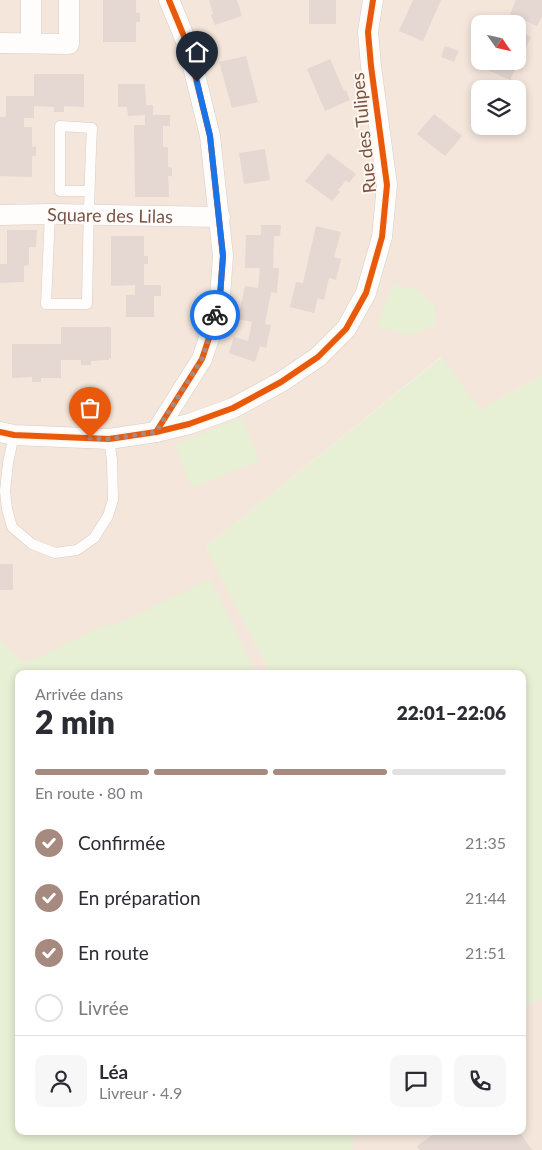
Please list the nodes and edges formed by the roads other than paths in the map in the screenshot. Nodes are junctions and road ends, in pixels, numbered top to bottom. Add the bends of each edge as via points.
1 (31, 0) edge
2 (69, 0) edge
3 (169, 0) edge
4 (373, 0) edge
5 (30, 43) junction
6 (0, 44) edge
7 (89, 191) junction
8 (50, 214) junction
9 (0, 215) edge
10 (88, 215) junction
11 (220, 217) junction
12 (156, 432) junction
13 (7, 434) edge
14 (109, 439) junction

1 - 5 street
2 - 5 street via 69,44
3 - 11 street via 188,46 210,136
4 - 12 street, Rue des Tulipes via 368,32 387,185 382,237 366,293 346,330 318,357 281,382 233,408
5 - 6 street
7 - 7 lane via 92,128 60,126 60,191
7 - 10 lane
8 - 9 street, Square des Lilas
8 - 10 street, Square des Lilas
8 - 10 lane via 46,304 87,304
10 - 11 street, Square des Lilas
11 - 12 street via 223,256 220,296 211,332 202,359
12 - 14 street, Rue des Tulipes
13 - 14 street, Rue des Tulipes
13 - 14 lane via 5,491 12,527 32,544 55,553 77,550 94,538 108,516 113,500

